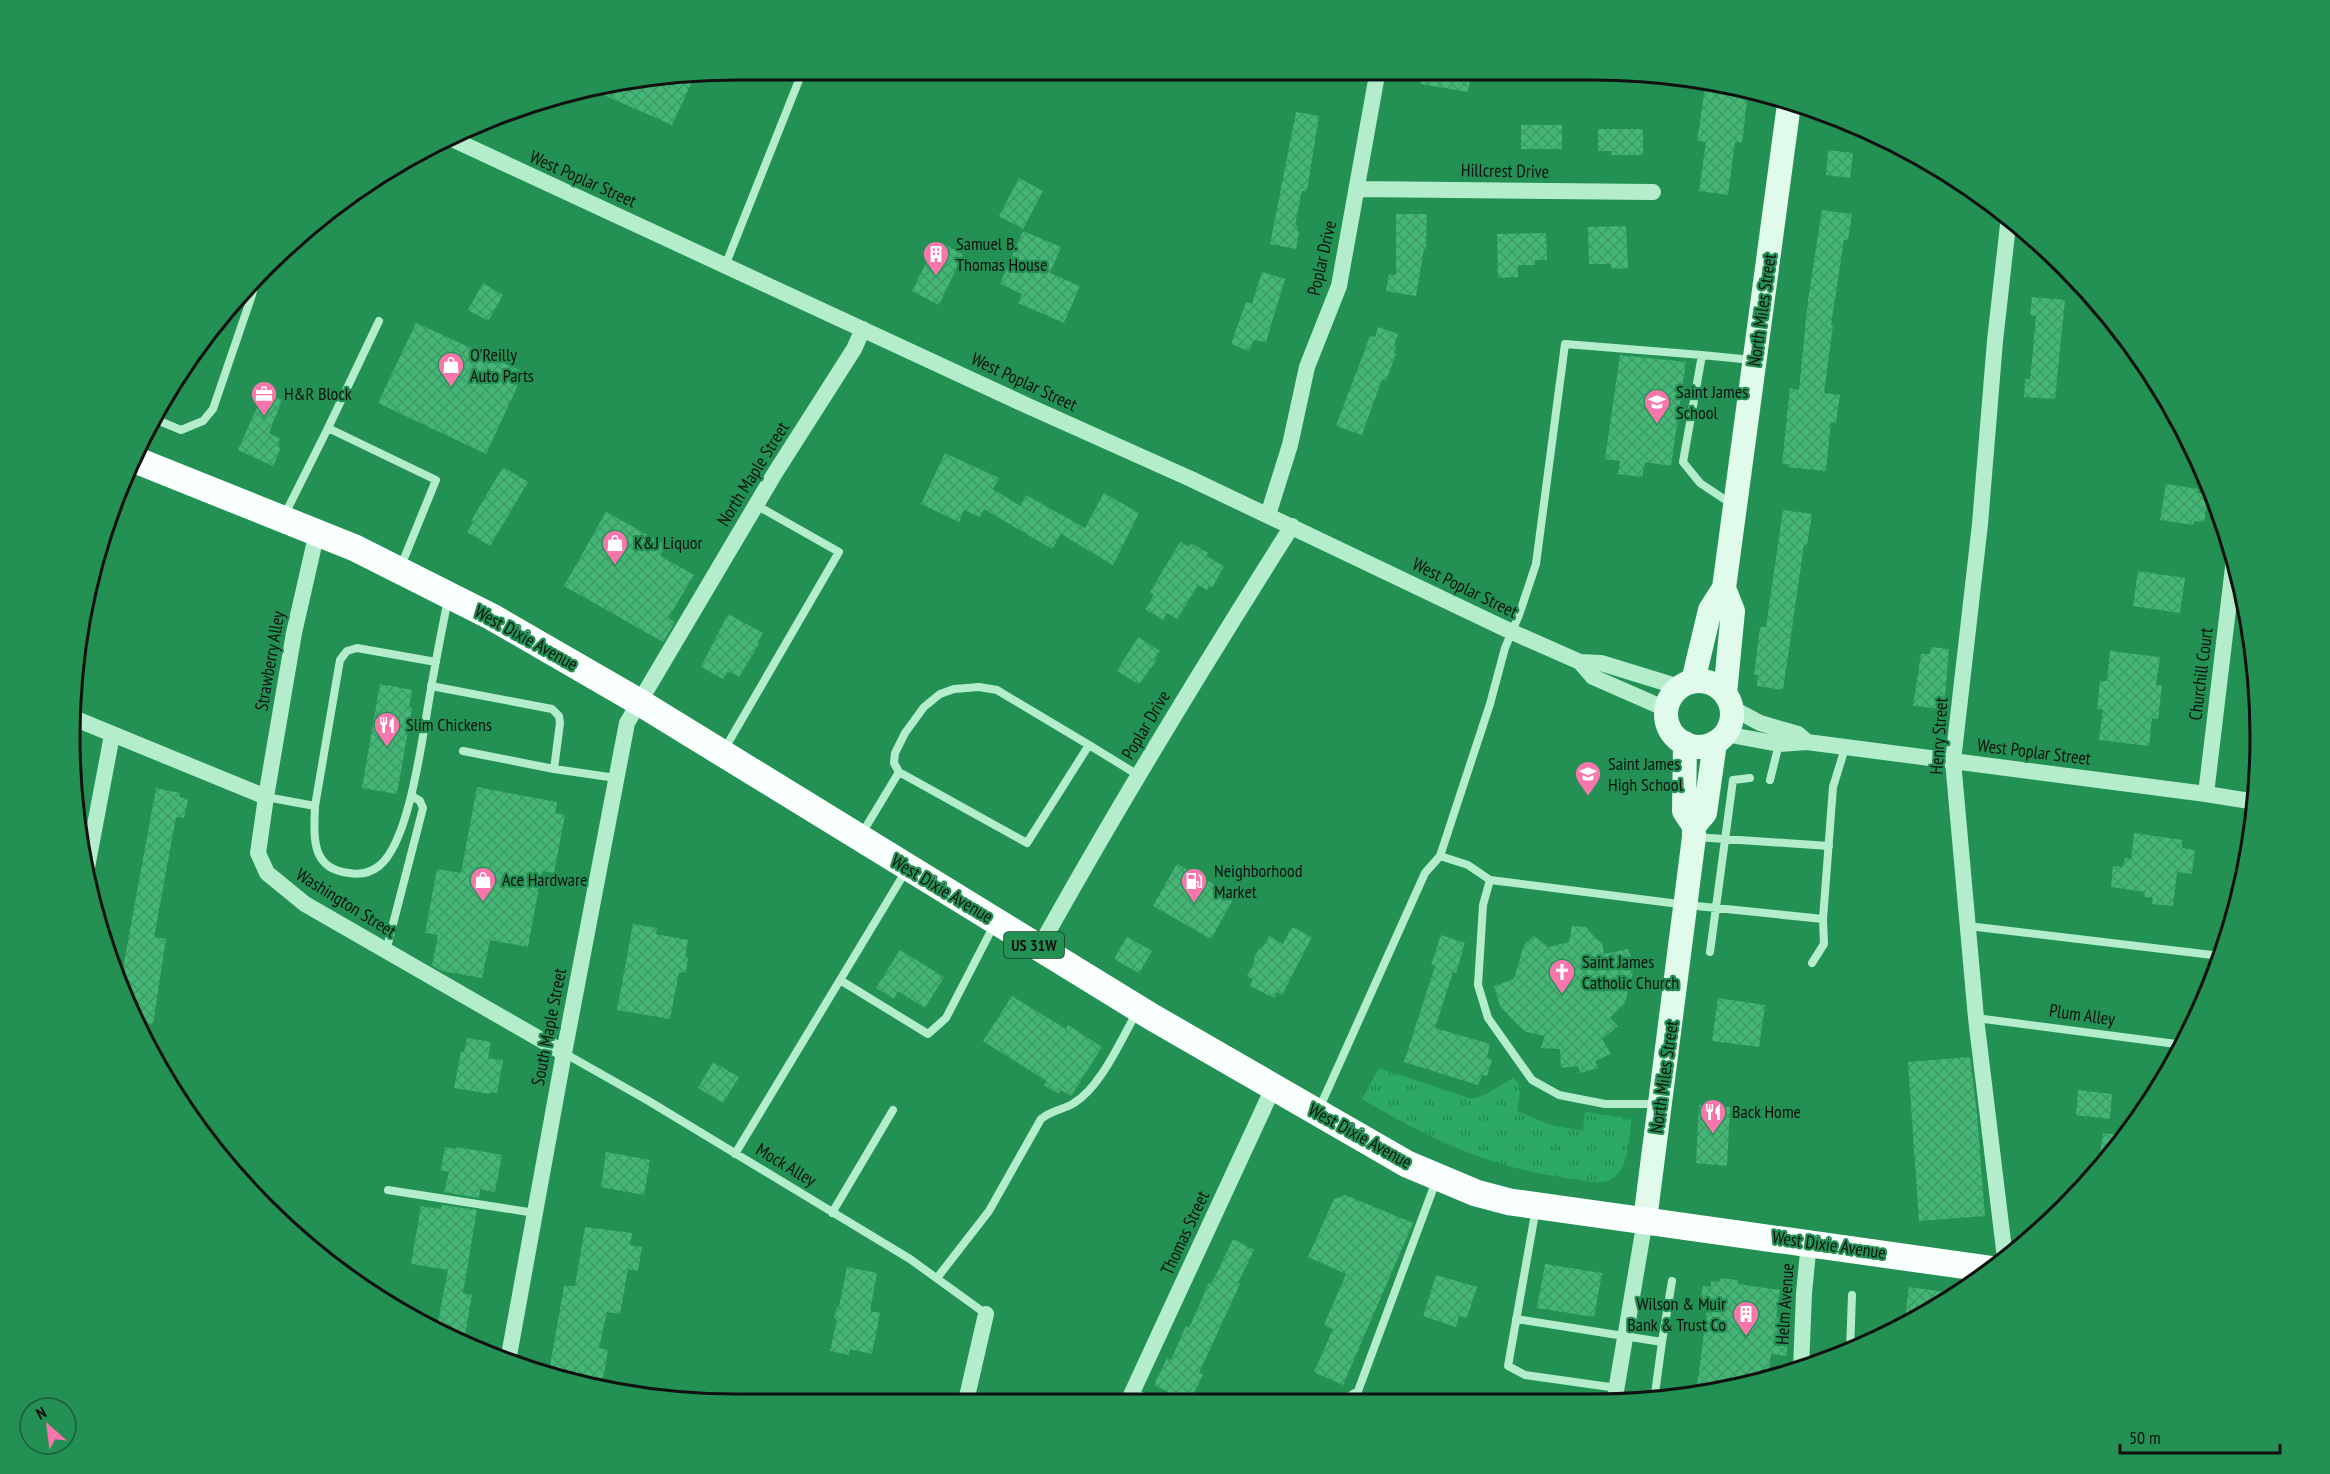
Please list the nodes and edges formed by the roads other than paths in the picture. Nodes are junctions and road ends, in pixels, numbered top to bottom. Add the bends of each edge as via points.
1 (799, 80) edge
2 (1376, 80) edge
3 (1788, 109) edge
4 (458, 142) edge
5 (1357, 189) junction
6 (1653, 192) dead end
7 (2008, 227) edge
8 (726, 266) junction
9 (252, 293) edge
10 (380, 321) dead end
11 (863, 329) junction
12 (1702, 355) junction
13 (1755, 360) junction
14 (161, 422) edge
15 (328, 428) junction
16 (140, 462) edge
17 (756, 505) junction
18 (1736, 507) junction
19 (1268, 515) junction
20 (282, 520) junction
21 (1292, 526) junction
22 (317, 532) junction
23 (399, 570) junction
24 (2231, 581) edge
25 (1724, 588) junction
26 (449, 596) junction
27 (1512, 632) junction
28 (436, 662) junction
29 (1580, 662) junction
30 (1686, 684) junction
31 (431, 686) junction
32 (1728, 701) junction
33 (639, 702) junction
34 (1666, 709) junction
35 (80, 721) edge
36 (112, 735) junction
37 (1720, 738) junction
38 (1807, 742) junction
39 (1685, 743) junction
40 (1779, 744) junction
41 (1089, 745) junction
42 (1845, 748) junction
43 (463, 751) dead end
44 (722, 753) junction
45 (1953, 761) junction
46 (554, 769) junction
47 (899, 772) junction
48 (1138, 775) junction
49 (616, 778) junction
50 (1750, 778) dead end
51 (1770, 780) dead end
52 (2206, 794) junction
53 (412, 796) junction
54 (266, 797) junction
55 (2247, 801) edge
56 (315, 806) junction
57 (1694, 831) junction
58 (860, 838) junction
59 (1725, 838) junction
60 (1829, 846) junction
61 (90, 852) edge
62 (1440, 855) junction
63 (908, 867) junction
64 (1490, 880) junction
65 (1687, 905) junction
66 (1716, 908) junction
67 (1823, 919) junction
68 (996, 921) junction
69 (1968, 926) junction
70 (1039, 948) junction
71 (386, 951) junction
72 (1710, 952) dead end
73 (2213, 955) edge
74 (1812, 963) dead end
75 (840, 980) junction
76 (1138, 1009) junction
77 (1976, 1018) junction
78 (2174, 1044) edge
79 (564, 1053) junction
80 (1273, 1088) junction
81 (1660, 1104) junction
82 (893, 1110) dead end
83 (1317, 1113) junction
84 (735, 1154) junction
85 (1437, 1177) junction
86 (388, 1190) dead end
87 (1536, 1206) junction
88 (535, 1213) junction
89 (832, 1213) junction
90 (1645, 1220) junction
91 (1809, 1242) junction
92 (2004, 1250) edge
93 (1981, 1268) edge
94 (937, 1278) junction
95 (1672, 1281) dead end
96 (1852, 1295) dead end
97 (986, 1314) joint
98 (1516, 1319) junction
99 (1626, 1338) junction
100 (1662, 1342) junction
101 (1850, 1342) edge
102 (509, 1354) edge
103 (1801, 1361) edge
104 (1655, 1391) edge
105 (1616, 1393) edge
106 (968, 1394) edge
107 (1139, 1394) edge
108 (1353, 1394) edge
109 (1606, 1394) edge

1 - 8 lane
2 - 5 street, Poplar Drive
3 - 13 main road, North Miles Street
4 - 8 street, West Poplar Street
5 - 6 street, Hillcrest Drive
5 - 19 street, Poplar Drive via 1339,286 1307,367 1290,445
7 - 45 street, Henry Street
8 - 11 street, West Poplar Street
9 - 14 lane via 213,409 203,421 181,430
10 - 15 lane
11 - 17 street, North Maple Street
11 - 19 street, West Poplar Street
12 - 13 lane
12 - 18 lane via 1683,462 1700,483
12 - 27 lane via 1565,344 1536,564
13 - 18 main road, North Miles Street
15 - 20 lane
15 - 23 lane via 436,480
16 - 20 main road, West Dixie Avenue / US 31W
17 - 33 street, North Maple Street
17 - 44 lane via 839,552
18 - 25 main road, North Miles Street
19 - 21 street, West Poplar Street
20 - 22 main road, West Dixie Avenue / US 31W
21 - 27 street, West Poplar Street
21 - 48 street, Poplar Drive
22 - 23 main road, West Dixie Avenue / US 31W
22 - 54 street, Strawberry Alley via 294,633
23 - 26 main road, West Dixie Avenue / US 31W
24 - 52 street, Churchill Court
25 - 30 main road, North Miles Street via 1710,610
25 - 32 main road, North Miles Street via 1733,611
26 - 28 lane
26 - 33 main road, West Dixie Avenue / US 31W via 492,616
27 - 29 street, West Poplar Street
27 - 62 lane
28 - 31 lane
28 - 56 lane via 357,648 347,651 340,660
29 - 30 street, West Poplar Street via 1601,663 1640,677
29 - 34 street, West Poplar Street via 1593,677
30 - 32 main road via 1714,684
30 - 34 main road via 1670,699
31 - 46 lane via 552,709 560,723
31 - 53 lane
32 - 37 main road via 1732,718
32 - 38 street, West Poplar Street via 1760,723 1798,734
33 - 44 main road, West Dixie Avenue / US 31W
33 - 49 street, South Maple Street via 627,723
34 - 39 main road via 1670,729
35 - 36 street
36 - 54 street
36 - 61 street
37 - 39 main road via 1705,746
37 - 40 street, West Poplar Street
37 - 57 main road, North Miles Street via 1705,813
38 - 40 street, West Poplar Street
38 - 42 street, West Poplar Street
39 - 57 main road, North Miles Street via 1684,811
40 - 51 lane
41 - 47 lane via 997,690 954,689 924,707 905,733 895,753 894,763
41 - 47 lane via 1027,843
41 - 48 lane
42 - 45 street, West Poplar Street
42 - 60 lane via 1833,787
43 - 46 lane
44 - 58 main road, West Dixie Avenue / US 31W
45 - 52 street, West Poplar Street
45 - 69 street, Henry Street
46 - 49 lane
47 - 58 lane
48 - 70 street, Poplar Drive
49 - 79 street, South Maple Street
50 - 59 lane via 1733,780
52 - 55 street, West Poplar Street
53 - 56 lane via 391,851 368,873 334,870 320,859 314,843
53 - 71 lane via 423,808
54 - 56 lane
54 - 71 street, Washington Street via 258,853 267,873 305,904
57 - 59 lane
57 - 65 main road, North Miles Street
58 - 63 main road, West Dixie Avenue / US 31W
59 - 60 lane
59 - 66 lane
60 - 67 lane
62 - 64 lane via 1468,865
62 - 83 lane via 1420,883
63 - 68 main road, West Dixie Avenue / US 31W
63 - 75 lane
64 - 65 lane
64 - 81 lane via 1483,905 1478,985 1488,1018 1532,1080 1559,1095 1605,1104
65 - 66 lane
65 - 81 main road, North Miles Street
66 - 67 lane
66 - 72 lane
67 - 74 lane via 1824,944
68 - 70 main road, West Dixie Avenue / US 31W
68 - 75 lane via 946,1018 928,1034
69 - 73 lane
69 - 77 street, Henry Street
70 - 76 main road, West Dixie Avenue / US 31W
71 - 79 street, Washington Street
75 - 84 lane
76 - 80 main road, West Dixie Avenue / US 31W
76 - 94 lane via 1086,1092 1041,1119 989,1211
77 - 78 lane, Plum Alley
77 - 92 street, Henry Street
79 - 84 lane, Mock Alley
79 - 88 street, South Maple Street
80 - 83 main road, West Dixie Avenue / US 31W
80 - 107 street, Thomas Street
81 - 90 main road, North Miles Street
82 - 89 lane
83 - 85 main road, West Dixie Avenue / US 31W
84 - 89 lane, Mock Alley
85 - 87 main road, West Dixie Avenue / US 31W via 1476,1193
85 - 108 lane via 1358,1391
86 - 88 lane
87 - 90 main road, West Dixie Avenue / US 31W
87 - 98 lane
88 - 102 street, South Maple Street
89 - 94 lane, Mock Alley
90 - 91 main road, West Dixie Avenue / US 31W
90 - 99 street
91 - 93 main road, West Dixie Avenue / US 31W
91 - 103 street, Helm Avenue
94 - 97 lane, Mock Alley
95 - 100 lane
96 - 101 lane
97 - 106 street
98 - 99 lane
98 - 109 lane via 1508,1366 1525,1375
99 - 100 lane
99 - 105 street
100 - 104 lane

